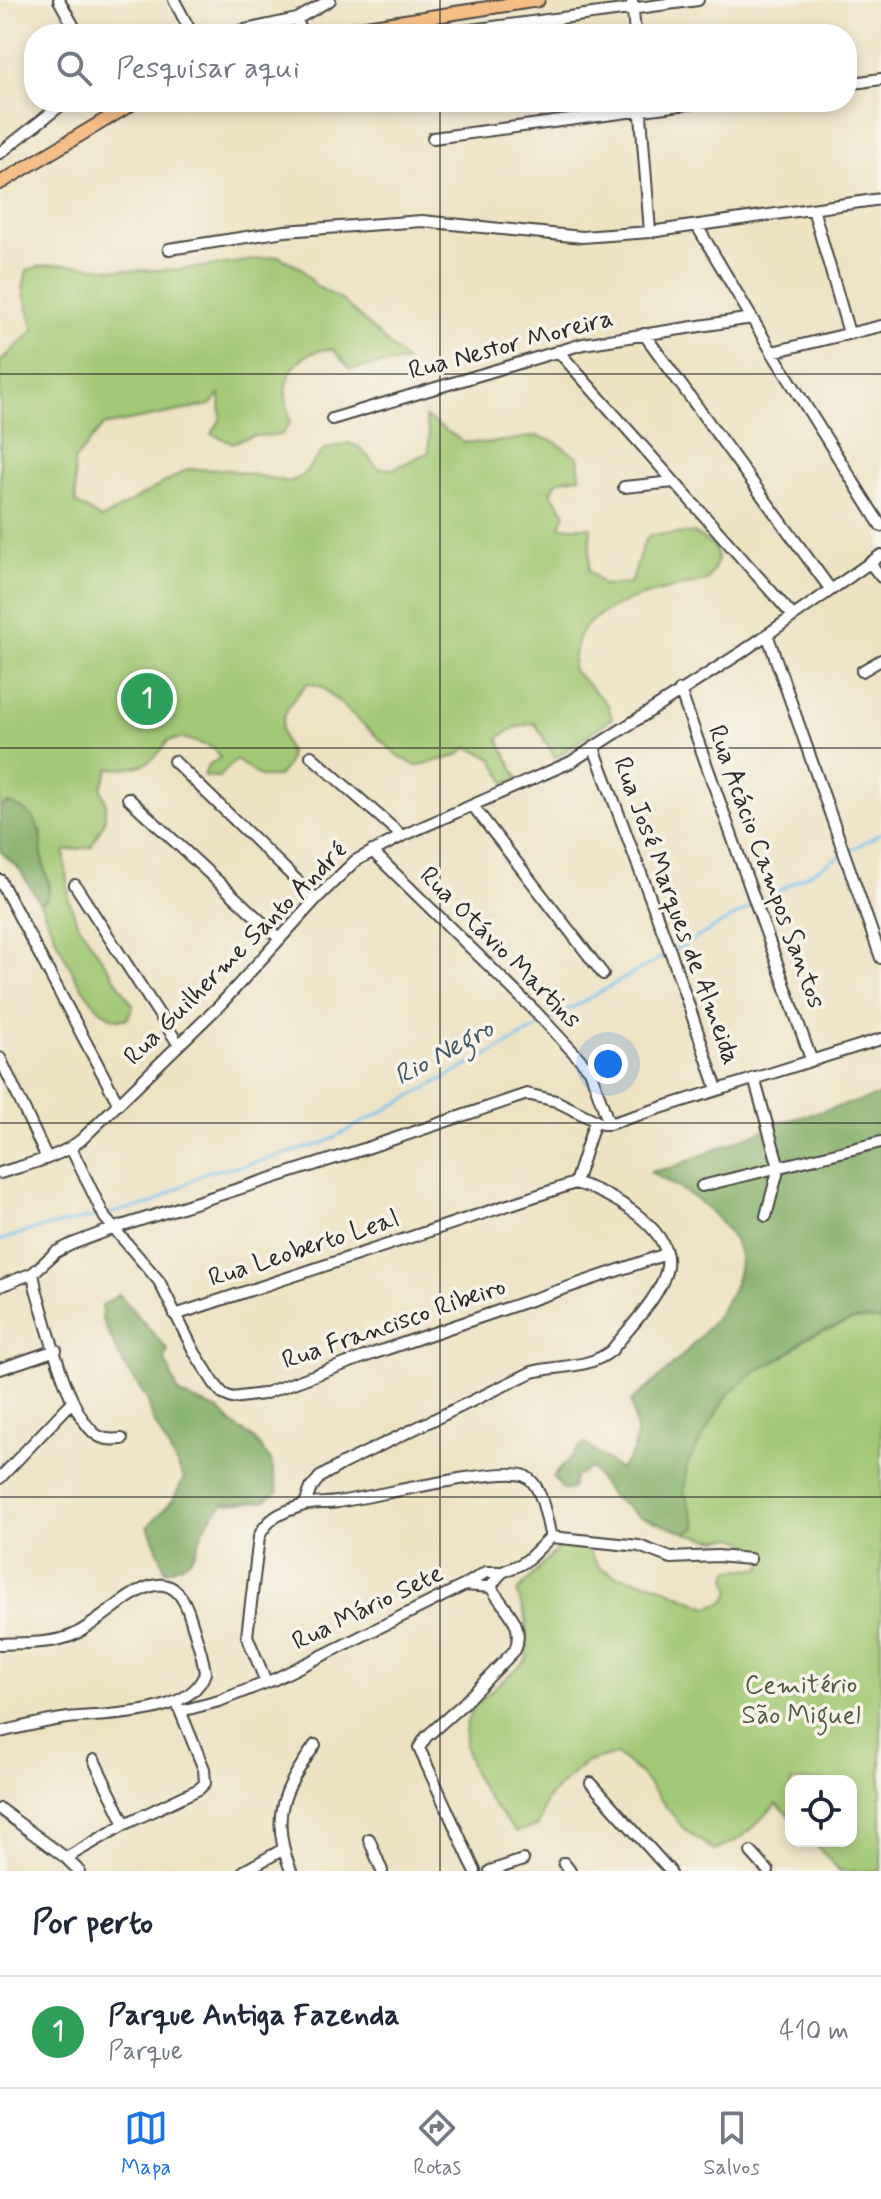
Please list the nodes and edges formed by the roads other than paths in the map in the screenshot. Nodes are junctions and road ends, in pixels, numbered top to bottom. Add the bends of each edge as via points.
1 (59, 0) edge
2 (174, 0) edge
3 (330, 0) edge
4 (538, 0) edge
5 (698, 0) edge
6 (632, 4) edge
7 (297, 19) junction
8 (72, 24) edge
9 (187, 24) edge
10 (273, 24) edge
11 (299, 24) edge
12 (385, 24) edge
13 (504, 24) edge
14 (634, 24) edge
15 (881, 79) edge
16 (857, 83) edge
17 (52, 112) edge
18 (118, 112) edge
19 (601, 112) edge
20 (640, 112) edge
21 (433, 138) dead end
22 (0, 153) edge
23 (0, 183) edge
24 (881, 199) edge
25 (813, 209) junction
26 (697, 226) junction
27 (650, 232) junction
28 (169, 249) dead end
29 (752, 318) junction
30 (881, 326) edge
31 (849, 333) junction
32 (644, 334) junction
33 (558, 351) junction
34 (772, 352) junction
35 (332, 419) dead end
36 (674, 482) junction
37 (624, 487) dead end
38 (881, 526) edge
39 (881, 555) edge
40 (870, 563) junction
41 (881, 577) edge
42 (831, 590) junction
43 (793, 616) junction
44 (767, 634) junction
45 (881, 660) edge
46 (862, 671) dead end
47 (680, 690) junction
48 (594, 748) junction
49 (311, 756) dead end
50 (174, 761) dead end
51 (128, 798) dead end
52 (473, 806) junction
53 (402, 836) junction
54 (372, 851) junction
55 (0, 880) edge
56 (75, 885) dead end
57 (316, 899) junction
58 (280, 939) junction
59 (881, 958) edge
60 (603, 974) dead end
61 (881, 1039) edge
62 (179, 1045) junction
63 (0, 1058) edge
64 (811, 1059) junction
65 (754, 1078) junction
66 (717, 1089) junction
67 (118, 1103) junction
68 (595, 1121) junction
69 (609, 1124) junction
70 (881, 1142) edge
71 (71, 1148) junction
72 (47, 1158) junction
73 (779, 1167) junction
74 (0, 1173) edge
75 (575, 1183) junction
76 (702, 1186) dead end
77 (766, 1216) dead end
78 (112, 1229) junction
79 (666, 1254) junction
80 (33, 1273) junction
81 (0, 1286) edge
82 (175, 1315) junction
83 (56, 1350) junction
84 (0, 1369) edge
85 (73, 1401) junction
86 (122, 1439) dead end
87 (0, 1478) edge
88 (305, 1504) junction
89 (551, 1537) junction
90 (750, 1559) dead end
91 (499, 1572) junction
92 (465, 1585) junction
93 (491, 1587) junction
94 (0, 1644) edge
95 (266, 1682) junction
96 (178, 1706) junction
97 (0, 1732) edge
98 (315, 1745) dead end
99 (94, 1760) dead end
100 (591, 1783) dead end
101 (0, 1809) edge
102 (125, 1824) junction
103 (369, 1839) dead end
104 (282, 1850) junction
105 (751, 1852) dead end
106 (66, 1858) junction
107 (523, 1860) dead end
108 (79, 1871) edge
109 (244, 1871) edge
110 (291, 1871) edge
111 (382, 1871) edge
112 (475, 1871) edge
113 (490, 1871) edge
114 (670, 1871) edge
115 (768, 1871) edge

1 - 8 street
2 - 9 street
3 - 7 street
4 - 12 main road
5 - 6 street
6 - 13 street
6 - 14 street
7 - 10 street
7 - 11 street
15 - 16 street
17 - 22 street
18 - 23 main road
19 - 21 street
20 - 27 street
24 - 25 street
25 - 26 street
25 - 31 street
26 - 27 street
26 - 29 street
27 - 28 street via 554,236 422,221 285,231
29 - 32 street, Rua Nestor Moreira
29 - 34 street
30 - 31 street
31 - 34 street
32 - 33 street, Rua Nestor Moreira
32 - 42 street
33 - 35 street, Rua Nestor Moreira
33 - 36 street
34 - 38 street
36 - 37 street
36 - 43 street
39 - 40 street, Rua Guilherme Santo André
40 - 41 street
40 - 42 street, Rua Guilherme Santo André
42 - 43 street, Rua Guilherme Santo André
43 - 44 street, Rua Guilherme Santo André
44 - 47 street, Rua Guilherme Santo André
44 - 59 street
45 - 46 street
47 - 48 street, Rua Guilherme Santo André
47 - 64 street, Rua Acácio Campos Santos
48 - 52 street, Rua Guilherme Santo André
48 - 66 street, Rua José Marques de Almeida
49 - 53 street
50 - 57 street
51 - 58 street
52 - 53 street, Rua Guilherme Santo André
52 - 60 street
53 - 54 street, Rua Guilherme Santo André
54 - 57 street, Rua Guilherme Santo André
54 - 69 street, Rua Otávio Martins via 590,1070
55 - 67 street
56 - 62 street
57 - 58 street, Rua Guilherme Santo André
58 - 62 street, Rua Guilherme Santo André
61 - 64 street
62 - 67 street, Rua Guilherme Santo André
63 - 72 street
64 - 65 street
65 - 66 street
65 - 73 street
66 - 69 street
67 - 71 street, Rua Guilherme Santo André
68 - 69 street
68 - 75 street
68 - 78 street via 556,1101 527,1094
70 - 73 street
71 - 72 street, Rua Guilherme Santo André
71 - 78 street
72 - 74 street, Rua Guilherme Santo André
73 - 76 street
73 - 77 street
75 - 79 street via 607,1193 641,1218
75 - 82 street, Rua Leoberto Leal
78 - 80 street via 56,1252
78 - 82 street via 159,1281
79 - 82 street, Rua Francisco Ribeiro via 248,1397 223,1394
79 - 88 street via 662,1282 603,1358 532,1372 381,1443 320,1477
80 - 81 street
80 - 83 street
83 - 84 street
83 - 85 street
85 - 86 street via 94,1434
85 - 87 street
88 - 89 street via 517,1474 537,1491
88 - 95 street via 274,1516 259,1537 247,1636
89 - 90 street via 639,1546 671,1558
89 - 91 street via 528,1559
91 - 92 street via 486,1572
91 - 93 street
92 - 93 street, Rua Mário Sete
92 - 95 street, Rua Mário Sete
93 - 112 street via 513,1615 515,1650 419,1748
94 - 96 street via 74,1634 142,1589 168,1583 186,1603 204,1667 203,1679
95 - 96 street, Rua Mário Sete via 219,1701
96 - 97 street, Rua Mário Sete
96 - 102 street via 205,1783
98 - 104 street via 289,1784 280,1812
99 - 102 street
100 - 114 street
101 - 106 street
102 - 106 street
103 - 111 street
104 - 109 street
104 - 110 street
105 - 115 street
106 - 108 street
107 - 113 street

